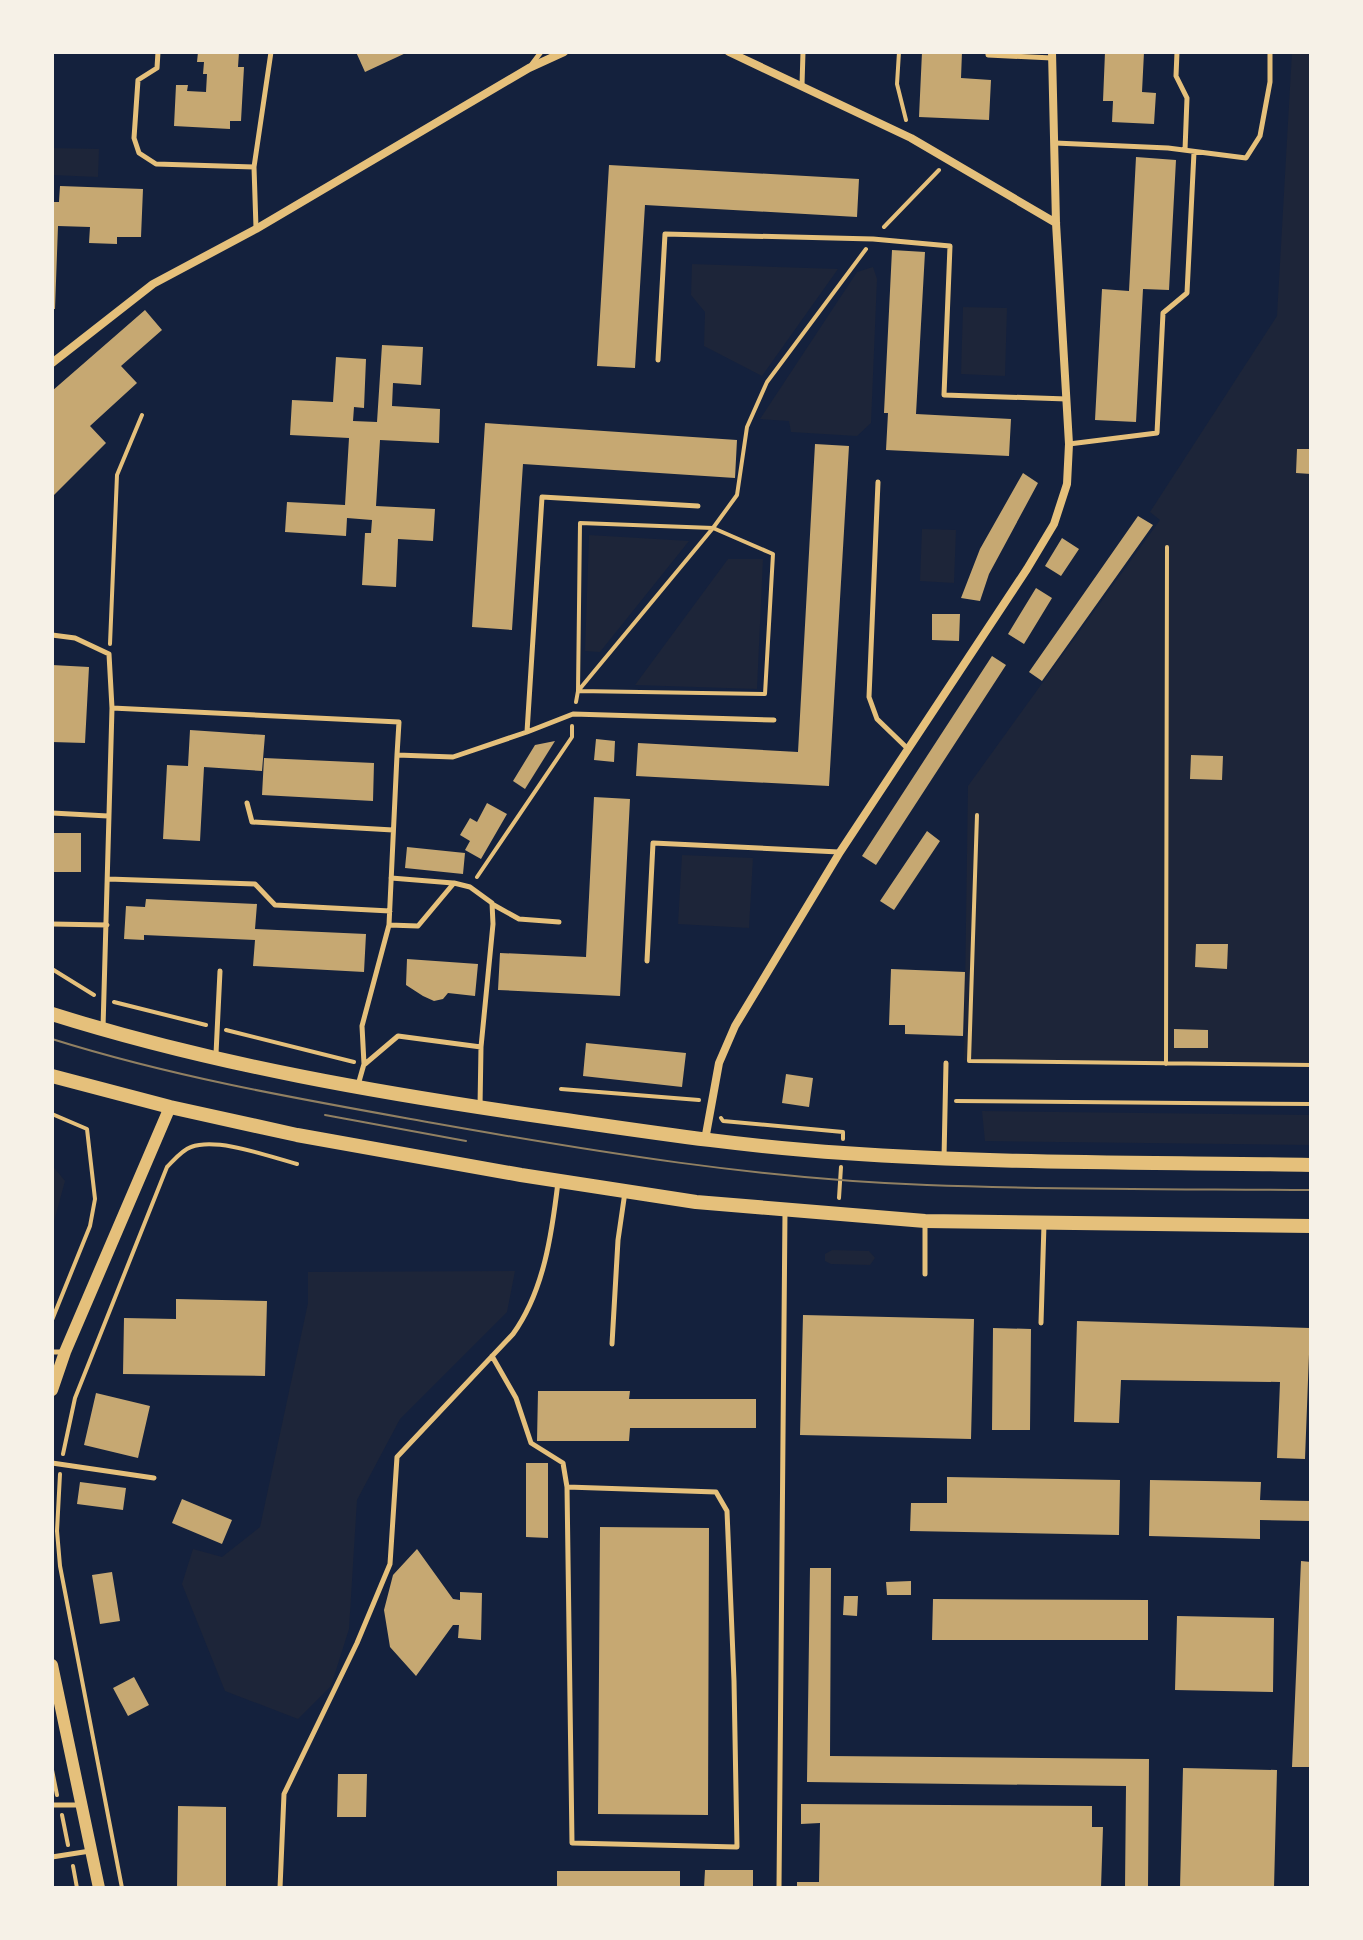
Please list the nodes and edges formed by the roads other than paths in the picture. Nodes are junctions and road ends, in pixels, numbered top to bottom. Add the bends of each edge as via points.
1 (158, 52) edge
2 (271, 52) edge
3 (541, 52) edge
4 (564, 52) edge
5 (729, 52) edge
6 (803, 52) edge
7 (988, 52) edge
8 (1177, 52) edge
9 (1270, 52) edge
10 (1052, 55) edge
11 (529, 68) junction
12 (802, 85) junction
13 (1054, 143) junction
14 (1185, 150) junction
15 (1194, 152) junction
16 (254, 167) junction
17 (1056, 223) junction
18 (256, 229) junction
19 (658, 360) dead end
20 (52, 363) edge
21 (1068, 399) junction
22 (1069, 444) junction
23 (878, 482) dead end
24 (698, 506) dead end
25 (52, 635) edge
26 (112, 708) junction
27 (774, 720) dead end
28 (527, 732) junction
29 (907, 748) junction
30 (397, 755) junction
31 (247, 803) dead end
32 (52, 813) edge
33 (108, 816) junction
34 (393, 830) junction
35 (840, 852) junction
36 (391, 878) junction
37 (108, 879) junction
38 (454, 883) junction
39 (492, 903) junction
40 (390, 911) junction
41 (559, 922) dead end
42 (52, 924) edge
43 (107, 925) junction
44 (389, 925) junction
45 (647, 961) dead end
46 (220, 971) dead end
47 (52, 1014) edge
48 (103, 1028) junction
49 (481, 1047) junction
50 (216, 1056) junction
51 (946, 1063) dead end
52 (364, 1064) junction
53 (52, 1076) edge
54 (357, 1086) junction
55 (170, 1107) junction
56 (480, 1108) junction
57 (705, 1140) junction
58 (944, 1158) junction
59 (1311, 1165) edge
60 (558, 1181) junction
61 (625, 1191) junction
62 (785, 1211) junction
63 (925, 1221) junction
64 (1044, 1223) junction
65 (1311, 1226) edge
66 (925, 1274) dead end
67 (1041, 1323) dead end
68 (612, 1344) dead end
69 (58, 1352) edge
70 (492, 1356) junction
71 (52, 1390) edge
72 (52, 1463) edge
73 (154, 1478) dead end
74 (567, 1487) junction
75 (52, 1665) edge
76 (52, 1805) edge
77 (81, 1805) junction
78 (91, 1850) junction
79 (52, 1857) edge
80 (99, 1888) edge
81 (280, 1888) edge
82 (779, 1888) edge

1 - 16 lane via 157,68 138,80 134,138 139,153 156,164
2 - 16 lane
3 - 11 lane
4 - 11 street
5 - 12 street
6 - 12 lane
7 - 10 lane
8 - 14 lane via 1176,76 1187,98
9 - 15 lane via 1260,136 1246,158
10 - 13 street
11 - 18 street
12 - 17 street via 911,138
13 - 14 lane
13 - 17 street
14 - 15 lane
15 - 22 lane via 1187,293 1163,313 1157,433
16 - 18 lane
17 - 21 street
18 - 20 street via 153,284
19 - 21 lane via 665,234 950,246 944,395
21 - 22 street
22 - 29 street via 1067,484 1054,524
23 - 29 lane via 869,697 877,719
24 - 28 lane via 542,497
25 - 26 lane via 75,638 109,654
26 - 30 lane via 399,722
26 - 33 lane
27 - 28 lane via 573,714
28 - 30 lane via 453,757
29 - 35 street
30 - 34 lane
31 - 34 lane via 252,822
32 - 33 lane
33 - 37 lane
34 - 36 lane
35 - 45 lane via 653,843
35 - 57 street via 735,1026 719,1063
36 - 38 lane
36 - 40 lane
37 - 40 lane via 255,884 275,905
37 - 43 lane
38 - 39 lane
38 - 44 lane via 418,926
39 - 41 lane via 519,919
39 - 49 lane
40 - 44 lane
42 - 43 lane
43 - 48 lane
44 - 52 lane via 362,1026
46 - 50 lane
47 - 48 main road
48 - 50 main road
49 - 52 lane via 398,1036
49 - 56 lane
50 - 54 main road
51 - 58 lane
52 - 54 lane
53 - 55 main road
54 - 56 main road
55 - 60 main road
55 - 69 street
56 - 57 main road
57 - 58 main road
58 - 59 main road
60 - 61 main road
60 - 70 lane via 552,1236 526,1315
61 - 62 main road
61 - 68 lane
62 - 63 main road
62 - 82 lane
63 - 64 main road
63 - 66 lane
64 - 65 main road
64 - 67 lane
69 - 71 street
70 - 74 lane via 516,1398 531,1443 563,1463
70 - 81 lane via 397,1457 390,1564 284,1794
72 - 73 lane
74 - 74 lane via 572,1843 737,1847 727,1511 716,1492
75 - 77 street
76 - 77 lane
77 - 78 street
78 - 79 lane
78 - 80 street

